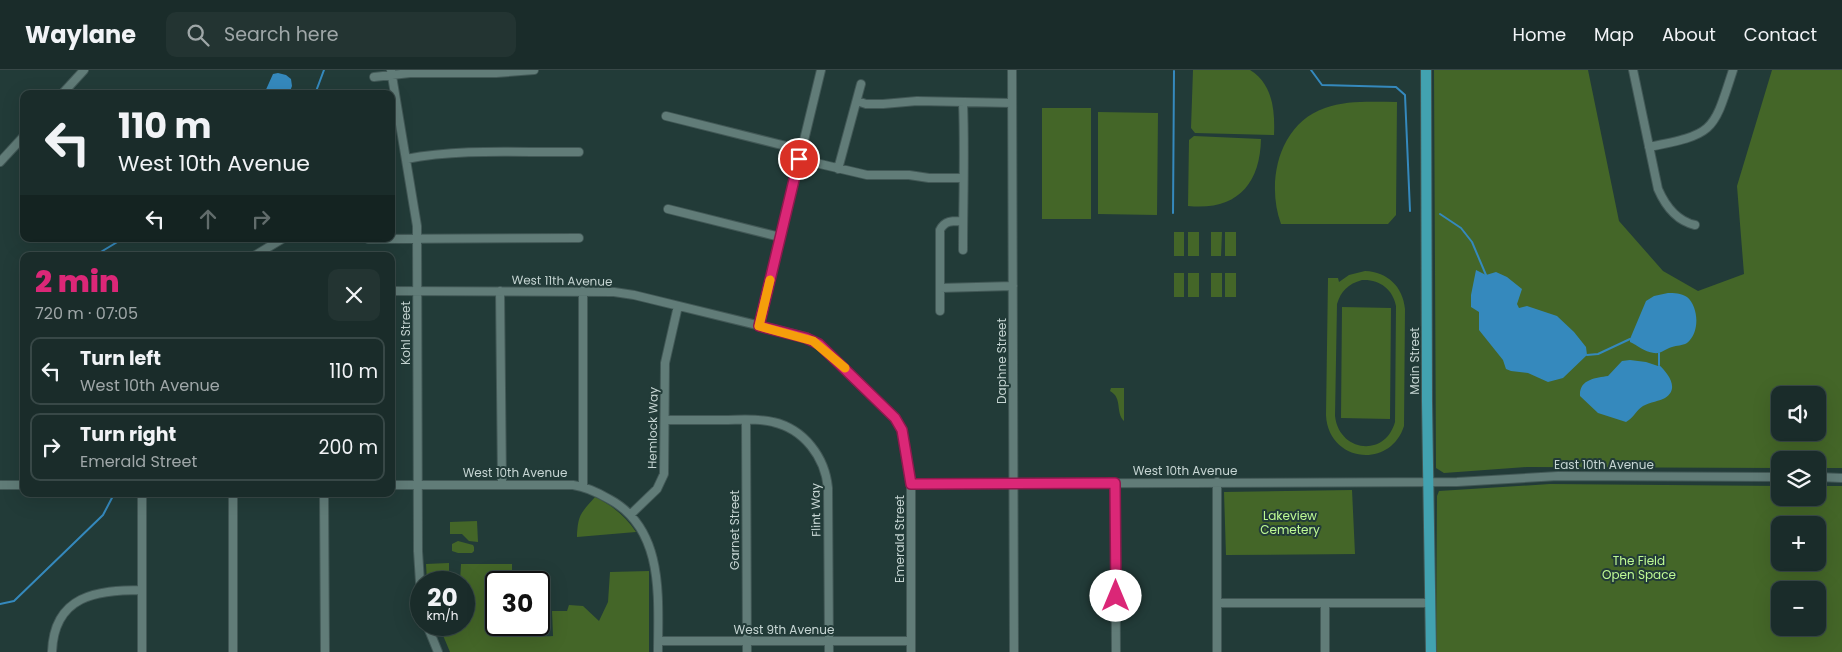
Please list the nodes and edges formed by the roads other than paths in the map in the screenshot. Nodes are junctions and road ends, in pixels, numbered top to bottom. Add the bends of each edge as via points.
1 (84, 70) edge
2 (534, 70) edge
3 (821, 70) edge
4 (1012, 70) edge
5 (1426, 70) edge
6 (1633, 70) edge
7 (1733, 70) edge
8 (391, 73) edge
9 (374, 78) dead end
10 (861, 84) dead end
11 (66, 90) edge
12 (394, 90) edge
13 (395, 96) edge
14 (857, 101) junction
15 (1012, 102) junction
16 (964, 103) junction
17 (666, 116) dead end
18 (20, 140) edge
19 (1650, 147) junction
20 (802, 150) junction
21 (579, 152) dead end
22 (406, 159) junction
23 (799, 159) junction
24 (0, 162) edge
25 (838, 169) junction
26 (963, 178) junction
27 (668, 208) dead end
28 (963, 221) junction
29 (1695, 224) dead end
30 (780, 237) junction
31 (579, 238) dead end
32 (395, 239) edge
33 (417, 239) junction
34 (277, 242) edge
35 (963, 250) dead end
36 (261, 252) edge
37 (1013, 286) junction
38 (940, 288) junction
39 (395, 291) edge
40 (417, 291) junction
41 (500, 291) junction
42 (583, 292) junction
43 (678, 306) junction
44 (940, 311) dead end
45 (759, 326) junction
46 (665, 420) junction
47 (746, 420) junction
48 (1771, 477) edge
49 (1826, 477) edge
50 (1842, 478) edge
51 (1217, 482) junction
52 (1428, 482) junction
53 (1014, 483) junction
54 (1115, 483) junction
55 (502, 484) junction
56 (911, 484) junction
57 (0, 485) edge
58 (20, 485) edge
59 (395, 485) edge
60 (418, 485) junction
61 (583, 486) junction
62 (142, 497) edge
63 (233, 497) edge
64 (324, 497) edge
65 (630, 515) junction
66 (418, 571) edge
67 (142, 590) junction
68 (1217, 603) junction
69 (1325, 603) junction
70 (1430, 603) junction
71 (431, 636) edge
72 (658, 641) junction
73 (747, 641) junction
74 (829, 641) junction
75 (911, 641) junction
76 (52, 652) edge
77 (142, 652) edge
78 (233, 652) edge
79 (324, 652) edge
80 (438, 652) edge
81 (658, 652) edge
82 (747, 652) edge
83 (829, 652) edge
84 (911, 652) edge
85 (1014, 652) edge
86 (1116, 652) edge
87 (1217, 652) edge
88 (1325, 652) edge
89 (1431, 652) edge

1 - 11 street
2 - 8 street
3 - 20 street
4 - 15 street, Daphne Street
5 - 52 main road, Main Street
6 - 19 street
7 - 19 street via 1719,112 1710,127 1691,138
8 - 9 street
8 - 12 street, Kohl Street
10 - 14 street
13 - 22 street, Kohl Street
14 - 16 street via 866,104
14 - 25 street
15 - 16 street
15 - 37 street, Daphne Street
16 - 26 street
17 - 20 street
18 - 24 street
19 - 29 street via 1658,189 1664,201 1682,220
20 - 23 street
21 - 22 street via 456,153
22 - 33 street, Kohl Street
23 - 25 street
23 - 30 street
25 - 26 street via 867,174
26 - 28 street
27 - 30 street
28 - 35 street
28 - 38 street via 949,221 940,230
30 - 45 street
31 - 33 street
32 - 33 street
33 - 40 street, Kohl Street
34 - 36 street
37 - 38 street
37 - 53 street, Daphne Street
38 - 44 street
39 - 40 street, West 11th Avenue
40 - 41 street, West 11th Avenue
40 - 60 street, Kohl Street
41 - 42 street, West 11th Avenue
41 - 55 street
42 - 43 street, West 11th Avenue via 622,293
42 - 61 street
43 - 45 street, West 11th Avenue
43 - 46 street, Hemlock Way via 665,363
45 - 56 street, Emerald Street via 819,344 895,418 902,430
46 - 47 street, Flint Way
46 - 65 street, Hemlock Way via 662,480
47 - 73 street, Garnet Street
47 - 74 street, Flint Way via 773,422 794,431 815,450 824,468 828,488
48 - 52 street, East 10th Avenue via 1558,476
49 - 50 street
51 - 52 street, West 10th Avenue
51 - 54 street, West 10th Avenue
51 - 68 street
52 - 70 main road, Main Street
53 - 54 street, West 10th Avenue
53 - 56 street, West 10th Avenue
53 - 85 street, Daphne Street
54 - 86 street
55 - 60 street, West 10th Avenue
55 - 61 street, West 10th Avenue
56 - 75 street, Emerald Street
57 - 58 street
59 - 60 street, West 10th Avenue
60 - 66 street, Kohl Street
61 - 65 street, West 10th Avenue via 614,501
62 - 67 street
63 - 78 street
64 - 79 street
65 - 72 street via 644,534 655,562
67 - 76 street via 102,591 81,599 55,631
67 - 77 street
68 - 69 street
68 - 87 street
69 - 70 street
69 - 88 street
70 - 89 main road, Main Street
71 - 80 street
72 - 73 street, West 9th Avenue
72 - 81 street
73 - 74 street, West 9th Avenue
73 - 82 street, Garnet Street
74 - 75 street, West 9th Avenue
74 - 83 street, Flint Way
75 - 84 street, Emerald Street

